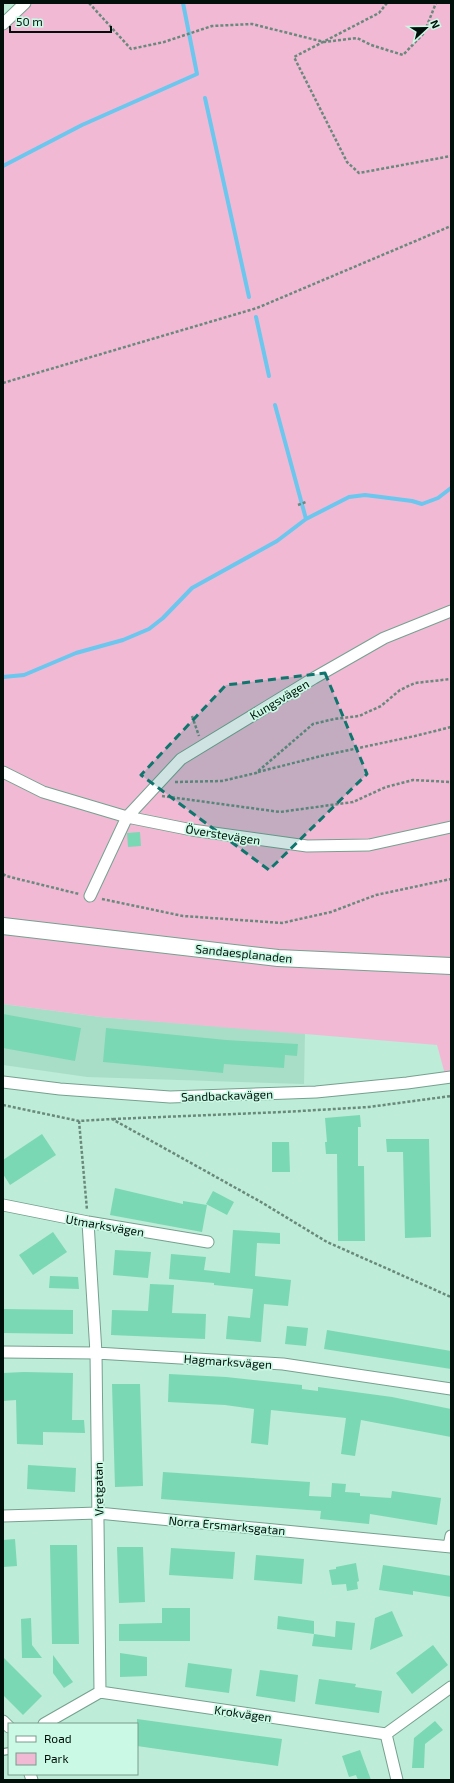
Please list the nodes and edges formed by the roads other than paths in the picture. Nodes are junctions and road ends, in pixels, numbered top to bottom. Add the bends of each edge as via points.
1 (25, 3) edge
2 (3, 24) edge
3 (451, 611) edge
4 (3, 772) edge
5 (127, 817) junction
6 (451, 827) edge
7 (90, 896) road end
8 (3, 920) edge
9 (3, 926) edge
10 (37, 929) junction
11 (451, 966) edge
12 (451, 1077) edge
13 (3, 1082) edge
14 (3, 1206) edge
15 (88, 1222) junction
16 (208, 1242) dead end
17 (3, 1352) edge
18 (96, 1353) junction
19 (451, 1389) edge
20 (98, 1513) junction
21 (3, 1516) edge
22 (450, 1543) edge
23 (451, 1687) edge
24 (100, 1692) junction
25 (46, 1723) edge
26 (386, 1734) junction
27 (396, 1780) edge

1 - 2 street
3 - 5 street, Kungsvägen via 384,638 203,745 182,760
4 - 5 street, Överstevägen via 43,792
5 - 6 street, Överstevägen via 192,830 307,846 369,845
5 - 7 street
8 - 10 main road, Sandaesplanaden
9 - 10 main road, Sandaesplanaden
10 - 11 main road, Sandaesplanaden via 278,958
12 - 13 street, Sandbackavägen via 316,1092 170,1097
14 - 15 street, Utmarksvägen
15 - 16 street, Utmarksvägen
15 - 18 street, Vretgatan
17 - 18 street, Hagmarksvägen
18 - 19 street, Hagmarksvägen via 283,1364
18 - 20 street, Vretgatan
20 - 21 street, Norra Ersmarksgatan
20 - 22 street, Norra Ersmarksgatan
20 - 24 street, Vretgatan
23 - 26 street
24 - 25 street
24 - 26 street, Krokvägen
26 - 27 street

